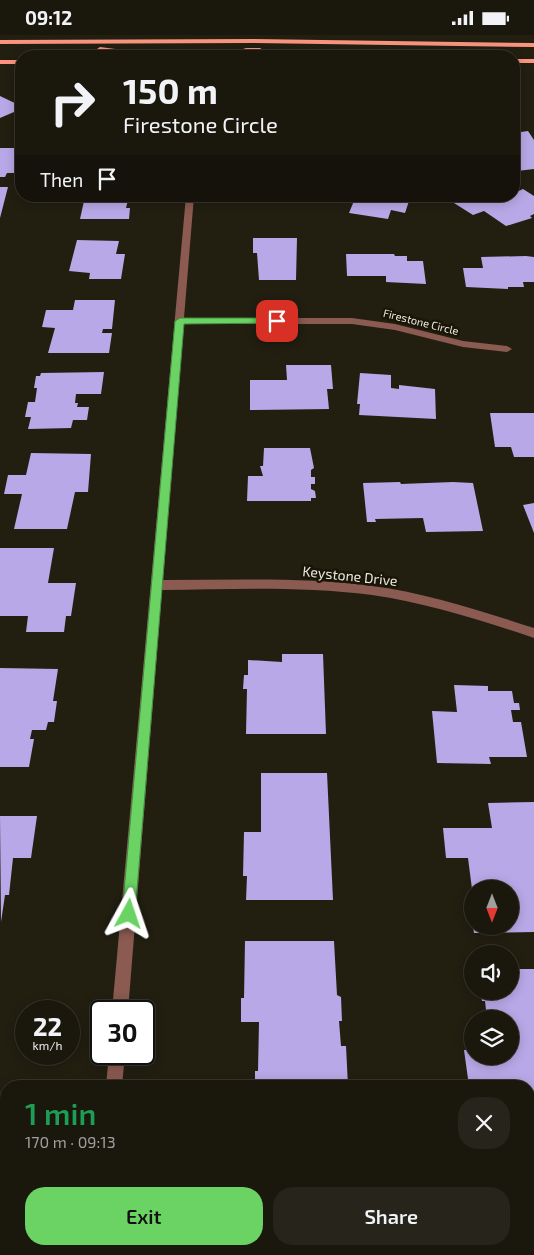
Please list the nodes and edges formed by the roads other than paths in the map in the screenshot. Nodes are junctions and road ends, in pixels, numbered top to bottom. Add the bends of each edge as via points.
1 (0, 42) edge
2 (81, 43) junction
3 (360, 44) junction
4 (534, 45) edge
5 (106, 50) edge
6 (246, 50) edge
7 (264, 50) dead end
8 (282, 50) dead end
9 (520, 61) edge
10 (534, 61) edge
11 (0, 62) edge
12 (15, 62) edge
13 (190, 202) edge
14 (180, 321) junction
15 (507, 349) dead end
16 (157, 585) junction
17 (534, 633) edge
18 (121, 1000) edge
19 (116, 1065) edge
20 (115, 1080) edge

1 - 2 main road
2 - 3 main road via 253,41
2 - 5 main road
3 - 4 main road
3 - 8 main road
6 - 7 main road
9 - 10 main road
11 - 12 main road
13 - 14 street
14 - 15 street, Firestone Circle via 367,322 463,344
14 - 16 street
16 - 17 street, Keystone Drive via 352,589 432,602
16 - 18 street
19 - 20 street

